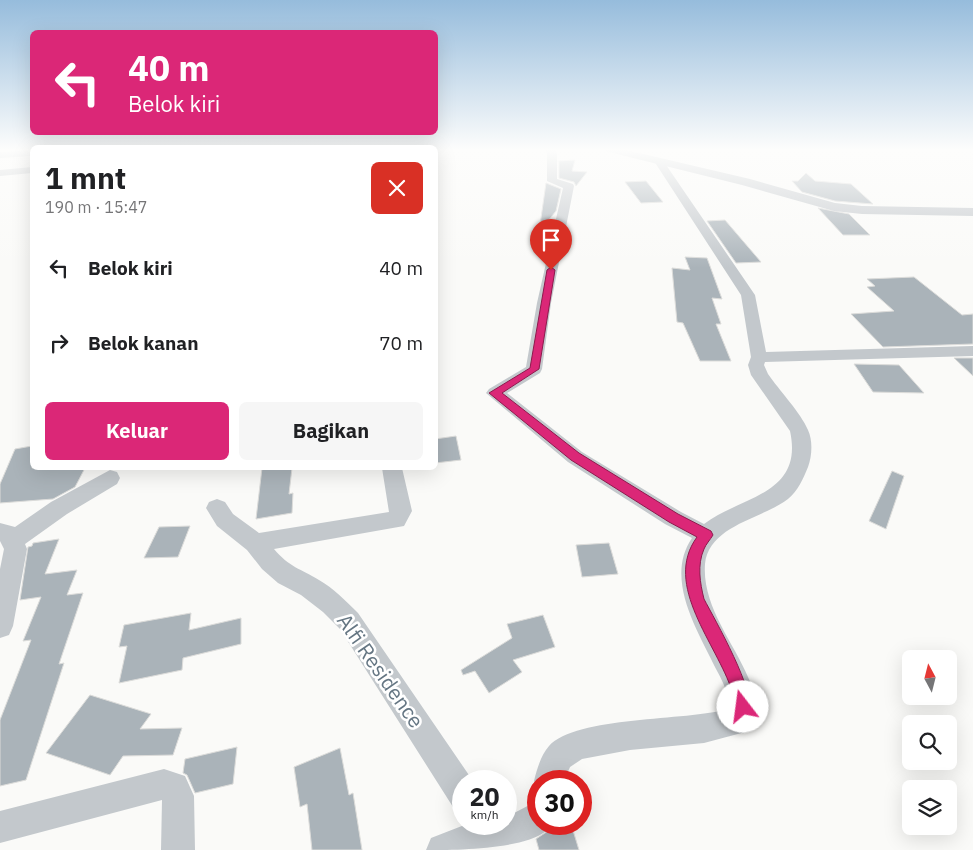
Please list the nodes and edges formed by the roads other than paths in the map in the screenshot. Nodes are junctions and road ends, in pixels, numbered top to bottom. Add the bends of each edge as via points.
1 (569, 189) edge
2 (677, 189) edge
3 (767, 189) edge
4 (973, 212) edge
5 (973, 351) edge
6 (759, 357) junction
7 (392, 470) edge
8 (110, 478) dead end
9 (218, 508) dead end
10 (706, 535) junction
11 (6, 536) edge
12 (255, 543) junction
13 (0, 626) edge
14 (552, 770) edge
15 (452, 778) edge
16 (0, 827) edge
17 (470, 835) edge
18 (178, 850) edge
19 (443, 850) edge

1 - 10 street via 544,303 534,369 495,393 575,456
2 - 6 street via 748,295
3 - 4 street via 862,210
5 - 6 street
6 - 10 street via 756,365 760,375 799,430 802,440 798,468 793,481 783,491
7 - 12 street via 401,511 396,520
8 - 11 street
9 - 12 street, Alfi Residence via 225,520
10 - 14 street via 698,547 692,582 697,600 740,690 743,707 739,721 619,736 579,745 563,753
11 - 13 street via 16,548
12 - 15 street, Alfi Residence via 286,576 310,587 349,621
16 - 18 street via 164,784 174,787 178,796
17 - 19 street

